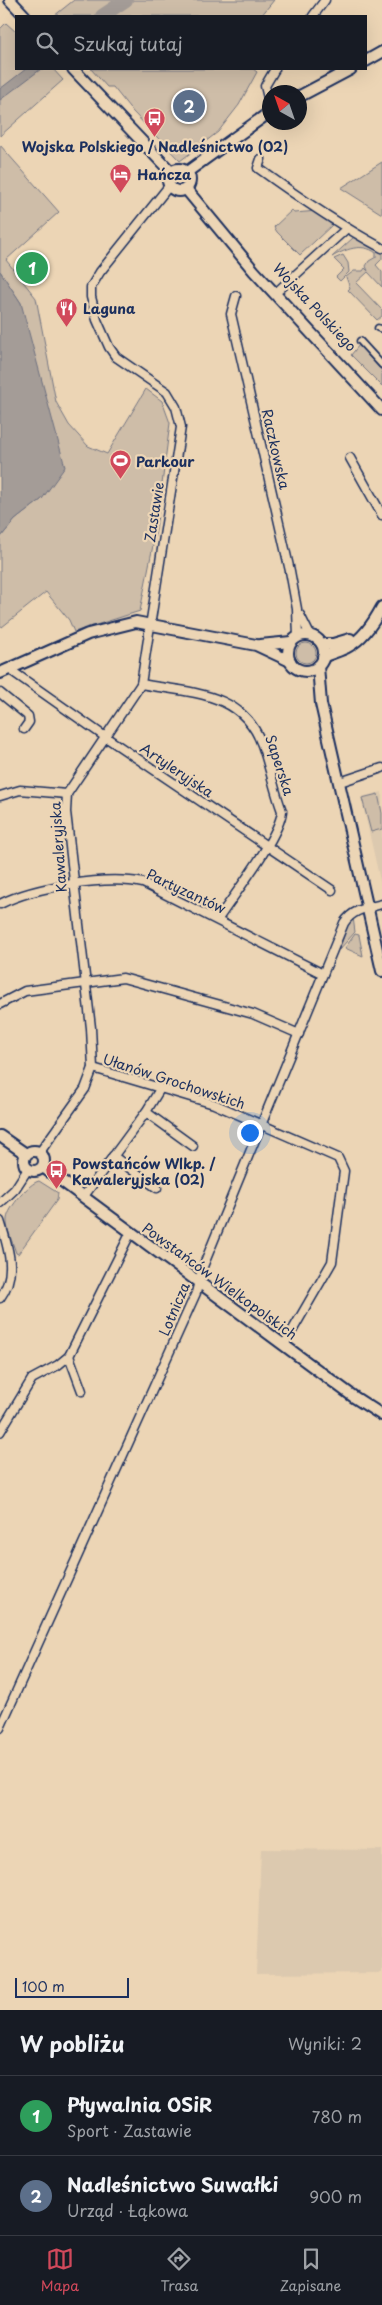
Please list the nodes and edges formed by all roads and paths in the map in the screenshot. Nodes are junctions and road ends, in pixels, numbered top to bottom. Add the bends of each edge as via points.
1 (10, 0) edge
2 (325, 0) edge
3 (24, 15) edge
4 (314, 15) edge
5 (382, 52) edge
6 (367, 60) edge
7 (74, 70) edge
8 (274, 70) edge
9 (349, 70) edge
10 (266, 85) edge
11 (307, 92) edge
12 (262, 118) edge
13 (261, 159) dead end
14 (171, 172) junction
15 (187, 172) junction
16 (169, 186) junction
17 (186, 189) junction
18 (346, 229) junction
19 (226, 236) junction
20 (382, 248) edge
21 (280, 290) junction
22 (236, 296) dead end
23 (360, 341) dead end
24 (382, 365) edge
25 (382, 399) edge
26 (382, 410) edge
27 (350, 458) dead end
28 (382, 515) edge
29 (382, 607) edge
30 (297, 609) junction
31 (150, 624) junction
32 (367, 630) junction
33 (310, 635) junction
34 (295, 639) junction
35 (322, 644) junction
36 (256, 645) junction
37 (290, 661) junction
38 (320, 661) junction
39 (4, 671) edge
40 (303, 671) junction
41 (141, 684) junction
42 (0, 693) edge
43 (321, 704) junction
44 (24, 730) dead end
45 (104, 736) junction
46 (382, 768) edge
47 (340, 782) junction
48 (67, 794) junction
49 (0, 796) edge
50 (267, 845) junction
51 (74, 885) junction
52 (332, 890) dead end
53 (0, 904) edge
54 (382, 904) edge
55 (368, 908) junction
56 (218, 919) junction
57 (382, 971) edge
58 (323, 974) junction
59 (86, 982) junction
60 (0, 1004) edge
61 (299, 1034) junction
62 (93, 1068) junction
63 (160, 1089) junction
64 (146, 1112) junction
65 (263, 1124) junction
66 (0, 1136) edge
67 (193, 1146) dead end
68 (40, 1152) junction
69 (26, 1154) junction
70 (112, 1156) junction
71 (43, 1167) junction
72 (28, 1169) junction
73 (157, 1188) dead end
74 (84, 1196) junction
75 (0, 1203) edge
76 (0, 1221) edge
77 (131, 1232) junction
78 (200, 1282) junction
79 (0, 1298) edge
80 (284, 1345) junction
81 (69, 1356) junction
82 (82, 1391) dead end
83 (382, 1415) edge
84 (0, 1432) edge
85 (0, 1728) edge

1 - 3 street
2 - 4 street
5 - 6 street
7 - 14 street
8 - 10 street
9 - 11 street
12 - 15 street
13 - 18 street via 258,168
14 - 15 street via 178,169
14 - 16 street
15 - 17 street via 191,180
16 - 17 street via 175,191
16 - 31 street, Zastawie via 91,287 93,306 109,347 116,357 167,392 181,428
17 - 19 street
18 - 20 street
18 - 21 street
19 - 21 street, Wojska Polskiego
19 - 26 street, Wojska Polskiego via 254,271
21 - 25 street, Wojska Polskiego
22 - 30 street, Raczkowska via 232,320
23 - 24 street
27 - 28 street
29 - 32 street
30 - 33 street, Raczkowska
30 - 34 street, Raczkowska
31 - 36 street
31 - 39 street via 136,622 88,634
31 - 41 street, Kawaleryjska
32 - 35 street via 345,641
32 - 38 street via 349,646
33 - 34 street
33 - 35 street
34 - 36 street
34 - 37 street via 288,652
35 - 38 street
36 - 37 street
37 - 40 street
38 - 40 street via 314,669
38 - 43 street
39 - 45 street, Artyleryjska
40 - 43 street
41 - 45 street, Kawaleryjska
41 - 50 street, Saperska via 224,700 247,718 262,744 282,811 282,818
42 - 44 street via 28,716 29,722
43 - 47 street
45 - 48 street, Kawaleryjska
45 - 50 street, Artyleryjska
46 - 47 street
47 - 55 street
48 - 49 street via 20,790
48 - 51 street, Kawaleryjska
50 - 52 street, Artyleryjska
50 - 56 street, Saperska
51 - 53 street, Partyzantów via 29,892
51 - 56 street, Partyzantów via 126,879 143,882
51 - 59 street, Kawaleryjska
54 - 55 street, Lotnicza
55 - 57 street
55 - 58 street, Lotnicza via 347,918
56 - 58 street, Partyzantów
58 - 61 street, Lotnicza
59 - 60 street via 25,991
59 - 61 street via 123,978 140,981 253,1014
59 - 62 street, Kawaleryjska
61 - 65 street, Lotnicza
62 - 63 street, Ułanów Grochowskich
62 - 68 street, Kawaleryjska via 85,1089
63 - 64 street
63 - 65 street, Ułanów Grochowskich via 214,1104
64 - 67 street
64 - 70 street
65 - 78 street, Lotnicza via 202,1269
65 - 80 street, Ułanów Grochowskich via 333,1155 344,1171 332,1262
66 - 69 street
68 - 69 street
68 - 71 street via 45,1160
69 - 72 street via 24,1162
70 - 73 street
70 - 74 street
71 - 72 street via 37,1171
71 - 74 street, Powstańców Wielkopolskich
72 - 75 street via 15,1190
74 - 77 street, Powstańców Wielkopolskich
76 - 79 street via 11,1263 10,1277
77 - 78 street, Powstańców Wielkopolskich
77 - 81 street
78 - 80 street, Powstańców Wielkopolskich
78 - 85 street, Lotnicza
80 - 83 street, Powstańców Wielkopolskich
81 - 82 street
81 - 84 street via 32,1379

